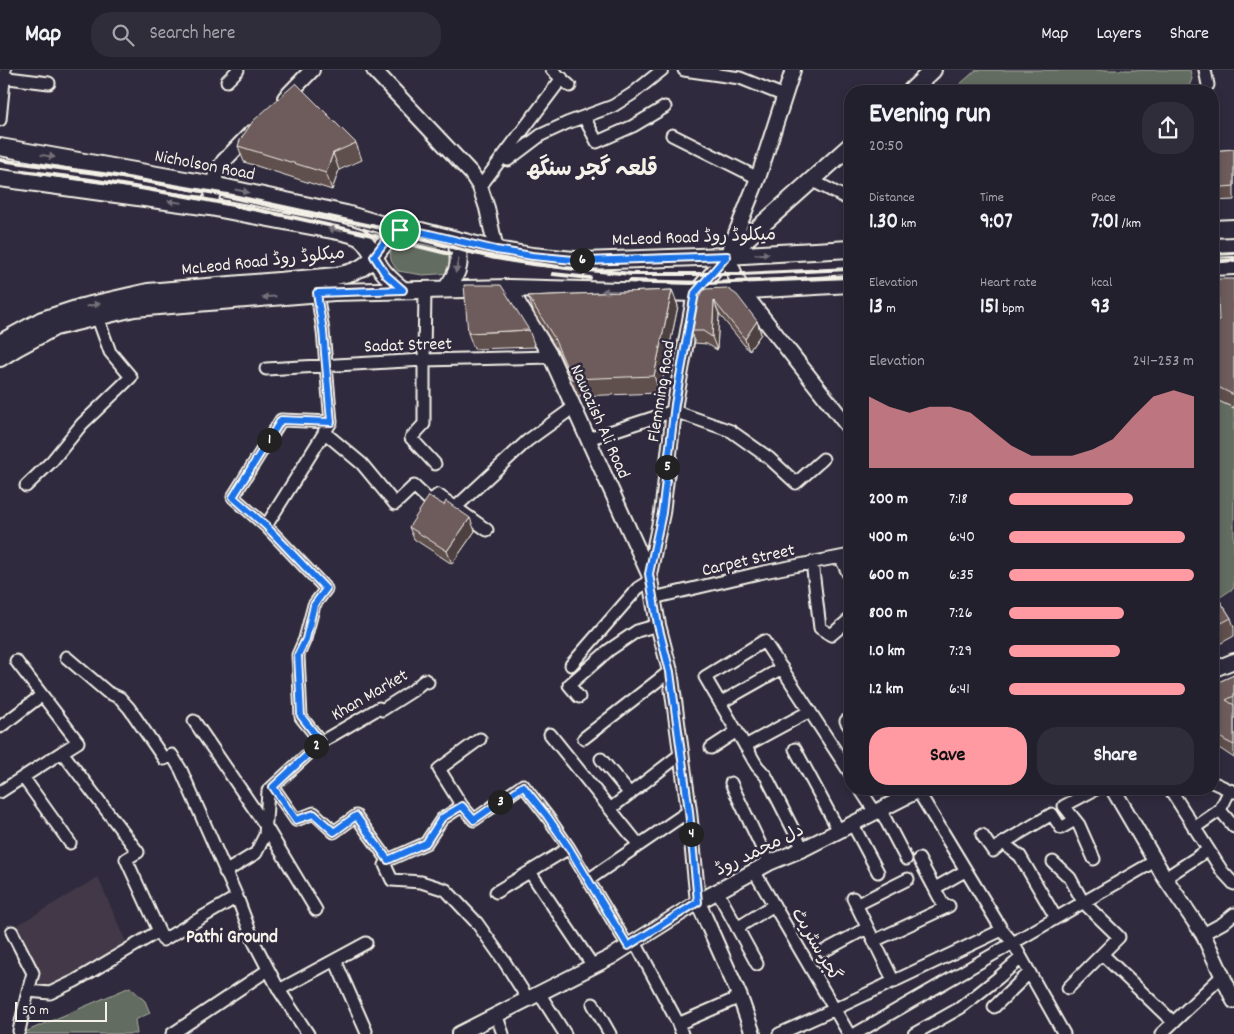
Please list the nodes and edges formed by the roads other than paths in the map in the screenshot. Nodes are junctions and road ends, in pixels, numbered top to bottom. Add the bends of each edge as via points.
1 (238, 70) edge
2 (312, 70) edge
3 (374, 70) edge
4 (552, 70) edge
5 (662, 70) edge
6 (684, 70) edge
7 (793, 70) edge
8 (933, 70) edge
9 (1205, 70) edge
10 (3, 75) edge
11 (227, 81) dead end
12 (49, 84) dead end
13 (917, 85) edge
14 (1208, 85) dead end
15 (785, 96) junction
16 (665, 107) dead end
17 (273, 110) edge
18 (584, 117) junction
19 (0, 120) edge
20 (259, 124) edge
21 (672, 135) dead end
22 (0, 148) edge
23 (844, 151) edge
24 (504, 155) junction
25 (0, 178) edge
26 (758, 178) junction
27 (812, 180) junction
28 (214, 185) junction
29 (480, 187) junction
30 (844, 197) edge
31 (210, 207) junction
32 (1234, 228) edge
33 (1219, 229) edge
34 (400, 230) junction
35 (456, 241) junction
36 (844, 249) edge
37 (496, 250) junction
38 (374, 256) junction
39 (727, 256) junction
40 (1234, 266) edge
41 (1219, 267) edge
42 (844, 284) edge
43 (509, 288) junction
44 (446, 289) junction
45 (403, 290) junction
46 (425, 290) junction
47 (742, 291) junction
48 (317, 293) junction
49 (695, 293) junction
50 (97, 316) junction
51 (0, 343) edge
52 (0, 358) edge
53 (551, 358) junction
54 (424, 360) junction
55 (326, 365) junction
56 (266, 369) dead end
57 (574, 407) junction
58 (674, 411) junction
59 (844, 420) edge
60 (331, 422) junction
61 (324, 432) junction
62 (588, 439) junction
63 (823, 458) dead end
64 (435, 464) dead end
65 (26, 486) dead end
66 (456, 507) junction
67 (266, 526) junction
68 (487, 530) dead end
69 (844, 556) edge
70 (812, 562) junction
71 (650, 578) junction
72 (653, 598) junction
73 (844, 624) edge
74 (658, 625) junction
75 (66, 658) dead end
76 (16, 661) dead end
77 (1234, 661) edge
78 (571, 665) dead end
79 (1219, 667) edge
80 (782, 668) junction
81 (670, 672) junction
82 (428, 682) dead end
83 (42, 695) junction
84 (579, 697) dead end
85 (720, 703) junction
86 (810, 711) junction
87 (194, 721) dead end
88 (0, 727) edge
89 (737, 731) junction
90 (550, 734) dead end
91 (584, 738) dead end
92 (480, 739) dead end
93 (321, 742) junction
94 (745, 746) junction
95 (711, 748) dead end
96 (795, 749) dead end
97 (62, 752) junction
98 (681, 754) junction
99 (601, 759) dead end
100 (844, 765) edge
101 (23, 777) junction
102 (730, 783) dead end
103 (1219, 785) edge
104 (273, 787) junction
105 (1232, 791) edge
106 (0, 792) edge
107 (630, 794) junction
108 (865, 795) edge
109 (895, 795) edge
110 (923, 795) edge
111 (1085, 795) edge
112 (1116, 795) edge
113 (1174, 795) edge
114 (462, 806) junction
115 (610, 809) junction
116 (1220, 810) junction
117 (689, 811) junction
118 (877, 811) junction
119 (1075, 820) junction
120 (852, 823) junction
121 (265, 825) junction
122 (1234, 827) edge
123 (1194, 828) junction
124 (839, 831) junction
125 (982, 835) dead end
126 (70, 843) dead end
127 (1003, 843) junction
128 (639, 845) junction
129 (569, 848) junction
130 (803, 848) junction
131 (1208, 850) junction
132 (906, 859) dead end
133 (919, 859) dead end
134 (1094, 859) dead end
135 (388, 860) junction
136 (1155, 861) junction
137 (769, 862) junction
138 (1053, 862) dead end
139 (754, 871) junction
140 (966, 871) junction
141 (225, 872) junction
142 (530, 872) junction
143 (878, 872) dead end
144 (1165, 878) junction
145 (588, 880) junction
146 (908, 880) dead end
147 (1234, 884) edge
148 (935, 888) junction
149 (717, 891) junction
150 (496, 892) dead end
151 (237, 897) junction
152 (698, 902) junction
153 (1083, 902) junction
154 (774, 905) junction
155 (316, 910) dead end
156 (1234, 914) edge
157 (1056, 918) junction
158 (737, 928) junction
159 (868, 928) junction
160 (1002, 930) junction
161 (159, 931) junction
162 (12, 932) dead end
163 (1203, 934) junction
164 (874, 941) junction
165 (366, 943) dead end
166 (1012, 943) junction
167 (631, 944) junction
168 (824, 951) dead end
169 (1102, 954) junction
170 (1021, 958) junction
171 (335, 960) junction
172 (757, 964) dead end
173 (593, 966) junction
174 (268, 970) junction
175 (1029, 973) junction
176 (1222, 976) junction
177 (894, 982) junction
178 (1068, 988) dead end
179 (279, 990) junction
180 (28, 991) junction
181 (533, 996) junction
182 (740, 997) junction
183 (1234, 1001) edge
184 (593, 1004) dead end
185 (994, 1007) dead end
186 (835, 1010) junction
187 (496, 1014) junction
188 (1173, 1022) junction
189 (680, 1029) edge
190 (20, 1031) dead end
191 (366, 1031) dead end
192 (172, 1034) edge
193 (308, 1034) edge
194 (459, 1034) edge
195 (503, 1034) edge
196 (565, 1034) edge
197 (610, 1034) edge
198 (753, 1034) edge
199 (779, 1034) edge
200 (849, 1034) edge
201 (855, 1034) edge
202 (914, 1034) edge
203 (1064, 1034) edge
204 (1161, 1034) edge

1 - 11 street
2 - 17 street
3 - 29 street via 458,158
4 - 24 street via 566,82
5 - 18 street via 613,106
6 - 15 street via 740,78
7 - 15 street
8 - 13 main road
9 - 14 street
10 - 12 street
10 - 19 street
15 - 26 street
16 - 18 street via 597,142
18 - 24 street via 541,135 508,160
20 - 28 street via 224,161 216,173
21 - 26 street
22 -> 28 main road, Nicholson Road
23 - 27 main road
24 - 29 street
31 -> 25 main road
26 - 39 street
27 - 30 street
27 - 39 main road
28 - 31 street
28 -> 34 main road, Nicholson Road via 346,214
29 - 37 street
38 -> 31 main road via 364,241 343,232
32 - 33 main road
34 - 35 main road, McLeod Road میکلوڈ روڈ
34 - 38 main road, McLeod Road میکلوڈ روڈ via 386,240
35 - 37 main road, McLeod Road میکلوڈ روڈ
35 -> 44 main road via 459,267
39 -> 36 main road, McLeod Road میکلوڈ روڈ
37 - 39 main road, McLeod Road میکلوڈ روڈ via 584,261
38 - 45 main road via 386,275
51 -> 38 main road, McLeod Road میکلوڈ روڈ via 42,320 82,307 148,292 336,276 362,268
39 - 47 street
39 - 49 street
40 - 41 main road
42 - 47 main road, McLeod Road میکلوڈ روڈ
43 - 44 main road, McLeod Road میکلوڈ روڈ
49 -> 43 main road, McLeod Road میکلوڈ روڈ
43 - 53 street, Nawazish Ali Road
44 - 46 main road, McLeod Road میکلوڈ روڈ
45 - 46 main road, McLeod Road میکلوڈ روڈ
45 - 48 main road, McLeod Road میکلوڈ روڈ
46 - 54 street
47 - 49 main road, McLeod Road میکلوڈ روڈ
47 - 59 street
48 -> 50 main road, McLeod Road میکلوڈ روڈ via 134,308
48 - 55 street
49 - 58 street, Flemming Road
50 - 52 main road, McLeod Road میکلوڈ روڈ via 55,327
50 - 65 street via 110,352 131,377 82,424 52,461
53 - 54 street, Sadat Street
53 - 57 street, Nawazish Ali Road
54 - 55 street, Sadat Street
54 - 64 street via 424,424 411,438
55 - 56 street, Sadat Street
55 - 60 street
57 - 62 street, Nawazish Ali Road
57 - 66 street via 526,442
58 - 62 street
58 - 63 street via 731,431 769,458 796,483
58 - 71 street, Flemming Road via 662,513
60 - 61 street
60 - 67 street via 281,420 276,428 233,497
61 - 66 street via 362,464 395,504 414,486 430,501 438,495
61 - 67 street
62 - 71 street, Nawazish Ali Road
66 - 68 street
67 - 93 street via 326,589 314,605 306,639 298,655 301,716
69 - 70 street, Carpet Street
70 - 72 street, Carpet Street
70 - 73 street via 820,628 831,635
71 - 72 street
71 - 78 street
72 - 74 street
74 - 81 street
74 - 84 street via 636,631 569,684
75 - 141 street via 107,692 120,698 164,759 172,755
76 - 83 street
77 - 79 street
80 - 85 street
80 - 85 street via 764,641 705,677
80 - 86 street
81 - 91 street
81 - 98 street
82 - 93 street, Khan Market via 425,680 382,710 378,708
83 - 88 street
83 - 97 street via 78,742
85 - 89 street
86 - 94 street
86 - 100 street
87 - 121 street
89 - 94 street
89 - 95 street
90 - 115 street
92 - 114 street via 439,769
93 - 104 street, Khan Market
94 - 130 street via 766,776
96 - 124 street
97 - 101 street
97 - 161 street via 138,852 126,859
98 - 107 street
98 - 117 street
99 - 107 street
101 - 106 street
101 - 126 street
102 - 137 street
103 - 105 street
104 - 121 street via 268,791
104 - 135 street via 296,820 314,814 334,832 356,816
105 - 116 street
107 - 115 street
108 - 118 street
109 - 118 street, دل محمد روڈ
110 - 140 street
111 - 119 street via 1064,806
112 - 136 street
113 - 123 street
114 - 129 street via 474,820 523,786
114 - 135 street via 442,818 426,843
115 - 128 street
116 - 122 street
116 - 123 street
117 - 128 street
117 - 152 street
118 - 120 street, دل محمد روڈ
118 - 132 street
119 - 127 street via 1061,828 1052,814
119 - 134 street
120 - 124 street, دل محمد روڈ
120 - 143 street
121 - 141 street via 256,853
121 - 155 street
123 - 131 street
124 - 130 street, دل محمد روڈ
125 - 127 street via 993,851
127 - 157 street via 1020,856
128 - 145 street
129 - 142 street
129 - 145 street
130 - 137 street, دل محمد روڈ
131 - 144 street
131 - 147 street
133 - 148 street
135 - 181 street via 385,865 392,880 421,882 446,890 477,923
136 - 144 street
136 - 153 street
137 - 139 street, دل محمد روڈ
138 - 153 street via 1070,878
139 - 149 street, دل محمد روڈ
139 - 154 street, گجر سٹریٹ
140 - 148 street
140 - 160 street
141 - 151 street
142 - 150 street
142 - 173 street
144 - 163 street
145 - 167 street
146 - 159 street via 854,901
148 - 164 street via 947,907
149 - 152 street, دل محمد روڈ
149 - 158 street
151 - 161 street via 163,940
151 - 174 street
152 - 167 street, دل محمد روڈ
152 - 182 street
153 - 157 street
153 - 169 street via 1119,937
154 - 158 street
154 - 186 street, گجر سٹریٹ
156 - 163 street
157 - 166 street
158 - 172 street
159 - 164 street
159 - 168 street
160 - 166 street
160 - 177 street
161 - 180 street via 50,993
162 - 180 street via 34,973
163 - 176 street
164 - 177 street
165 - 171 street
166 - 170 street
166 - 201 street
167 - 173 street, دل محمد روڈ
167 - 189 street
169 - 178 street
169 - 188 street
170 - 175 street
170 - 202 street via 960,1008
171 - 179 street
171 - 191 street
173 - 181 street, دل محمد روڈ
174 - 179 street
174 - 192 street
175 - 185 street
175 - 203 street
176 - 183 street
176 - 188 street
177 - 186 street
179 - 193 street
180 - 190 street
181 - 187 street, دل محمد روڈ
181 - 196 street
182 - 189 street
182 - 198 street
184 - 197 street
186 - 199 street
186 - 200 street, گجر سٹریٹ
187 - 194 street, دل محمد روڈ
187 - 195 street
188 - 204 street

